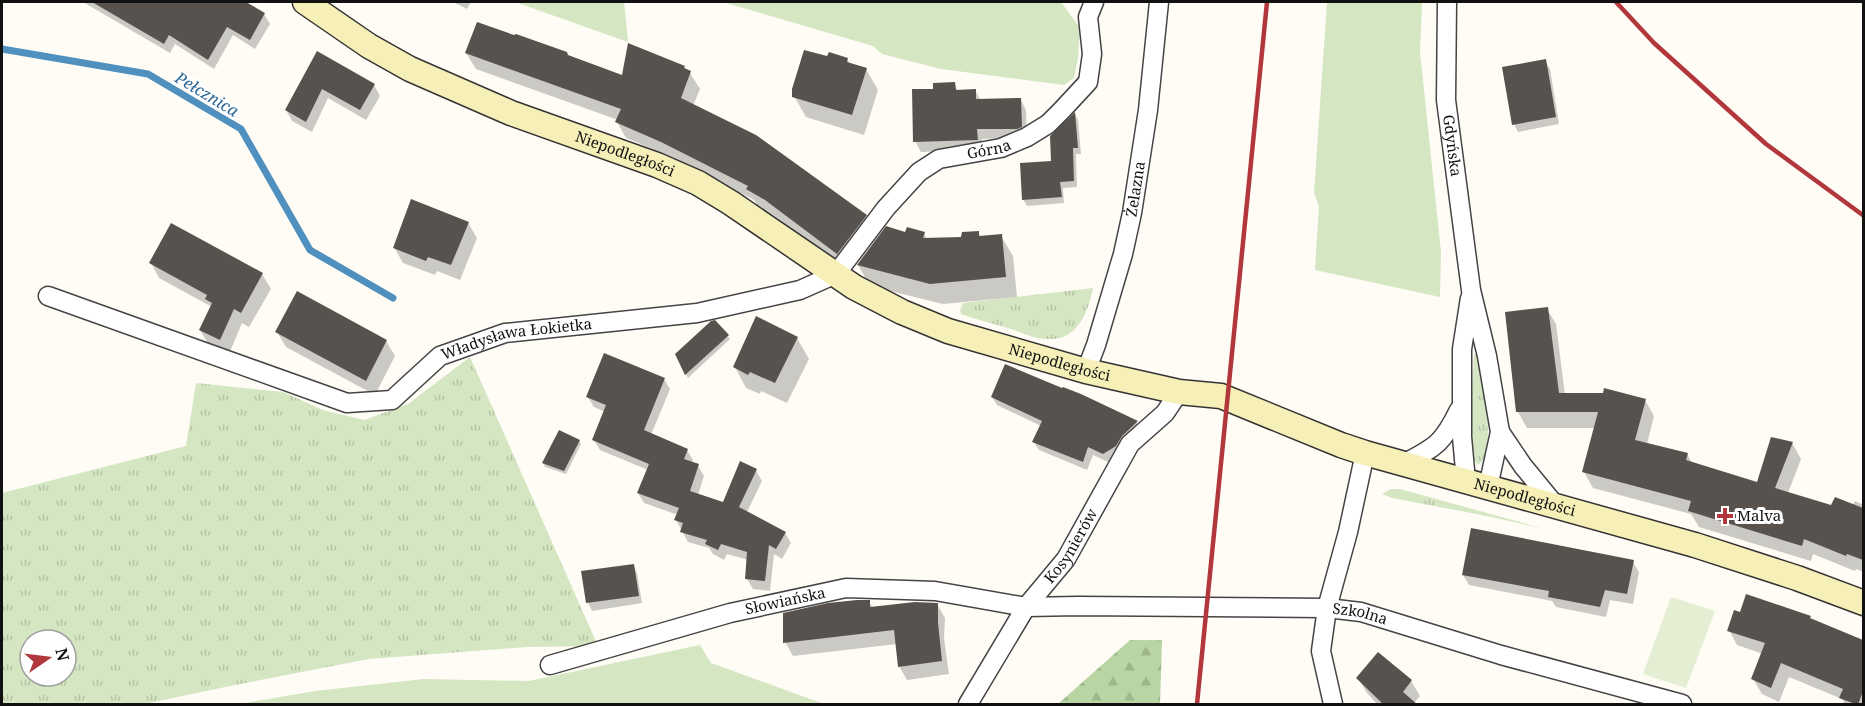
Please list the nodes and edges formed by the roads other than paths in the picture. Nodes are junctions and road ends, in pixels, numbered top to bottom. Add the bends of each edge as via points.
1 (305, 2) edge
2 (1094, 2) edge
3 (1159, 2) edge
4 (1447, 2) edge
5 (836, 274) junction
6 (1471, 290) junction
7 (48, 296) dead end
8 (1086, 371) junction
9 (1179, 392) junction
10 (1461, 406) junction
11 (1500, 432) junction
12 (1365, 453) junction
13 (1405, 463) junction
14 (1477, 484) junction
15 (1555, 505) junction
16 (1863, 603) edge
17 (1026, 607) junction
18 (1327, 608) junction
19 (550, 665) dead end
20 (968, 705) edge
21 (1333, 705) edge
22 (1682, 705) edge

1 - 5 main road, Niepodległości via 410,69 698,183
2 - 5 street, Górna via 1088,17 1092,54 1088,82 1062,110 1027,137 1001,148 939,159 919,172
3 - 8 street, Żelazna via 1149,110 1132,213
4 - 6 street, Gdyńska via 1446,100
5 - 7 street, Władysława Łokietka via 800,290 697,313 505,333 440,356 392,400 347,403
5 - 8 main road, Niepodległości via 902,312 948,331
6 - 10 street, Gdyńska via 1462,349
6 - 11 street, Gdyńska
8 - 9 main road, Niepodległości
9 - 12 main road, Niepodległości via 1221,396
9 - 17 street, Kosynierów via 1165,413 1131,444 1066,559
10 - 13 street, Gdyńska via 1434,448
10 - 14 street, Gdyńska via 1463,460
11 - 14 street, Gdyńska
11 - 15 street, Gdyńska
12 - 13 main road, Niepodległości
12 - 18 street
13 - 14 main road, Niepodległości
14 - 15 main road, Niepodległości
15 - 16 main road, Niepodległości via 1695,545
17 - 18 street, Szkolna
17 - 19 street, Słowiańska via 935,591 846,588 730,613
17 - 20 street, Kosynierów
18 - 21 street via 1322,651
18 - 22 street, Szkolna via 1361,612

